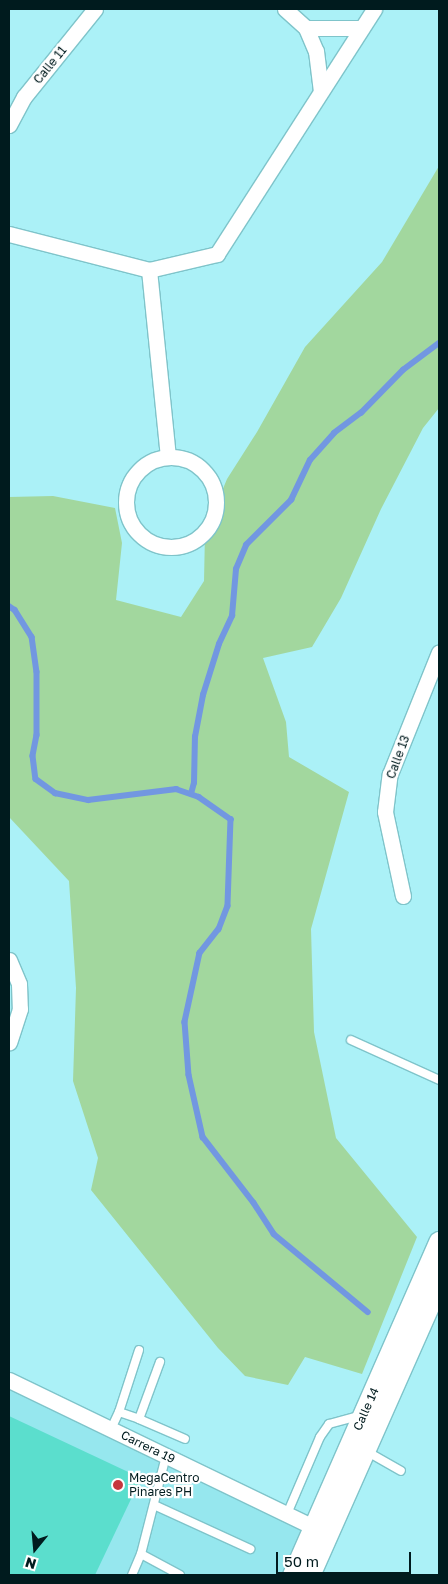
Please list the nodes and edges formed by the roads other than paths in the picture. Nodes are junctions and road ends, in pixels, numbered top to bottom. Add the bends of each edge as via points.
1 (96, 9) edge
2 (284, 9) edge
3 (374, 9) edge
4 (306, 28) junction
5 (360, 28) junction
6 (320, 90) junction
7 (9, 125) edge
8 (9, 234) edge
9 (149, 270) junction
10 (168, 456) junction
11 (439, 652) edge
12 (403, 896) dead end
13 (9, 960) edge
14 (351, 1040) dead end
15 (9, 1042) edge
16 (439, 1080) edge
17 (439, 1242) edge
18 (439, 1282) edge
19 (139, 1350) dead end
20 (160, 1362) dead end
21 (9, 1380) edge
22 (119, 1412) junction
23 (363, 1414) junction
24 (139, 1419) junction
25 (111, 1429) junction
26 (185, 1439) dead end
27 (365, 1450) junction
28 (166, 1456) junction
29 (401, 1472) dead end
30 (154, 1505) junction
31 (287, 1514) junction
32 (313, 1527) junction
33 (250, 1549) dead end
34 (141, 1554) junction
35 (132, 1575) edge
36 (180, 1575) edge
37 (293, 1575) edge
38 (309, 1575) edge

1 - 7 street, Calle 11 via 24,97
2 - 4 street
3 - 5 street
4 - 5 street
4 - 6 street via 316,51
5 - 6 street
6 - 9 street via 217,254
8 - 9 street
9 - 10 street
10 - 10 street via 152,460 135,474 126,495 126,510 141,536 155,544 170,547 184,545 203,534 214,515 216,501 214,486 201,469 182,458
11 - 12 street, Calle 13 via 390,774 385,812
13 - 15 street via 19,984 20,1009
14 - 16 lane
17 - 23 main road, Calle 14
18 - 27 main road, Calle 14
19 - 22 lane
20 - 24 lane
21 - 25 street, Carrera 19
22 - 24 lane
22 - 25 lane
23 - 31 lane via 329,1424
23 - 32 main road, Calle 14
24 - 26 lane
25 - 28 street, Carrera 19
27 - 29 lane
27 - 38 main road, Calle 14
28 - 30 lane
28 - 31 street, Carrera 19
30 - 33 lane
30 - 34 lane
31 - 32 street, Carrera 19
32 - 37 main road, Calle 14
34 - 35 lane
34 - 36 lane

